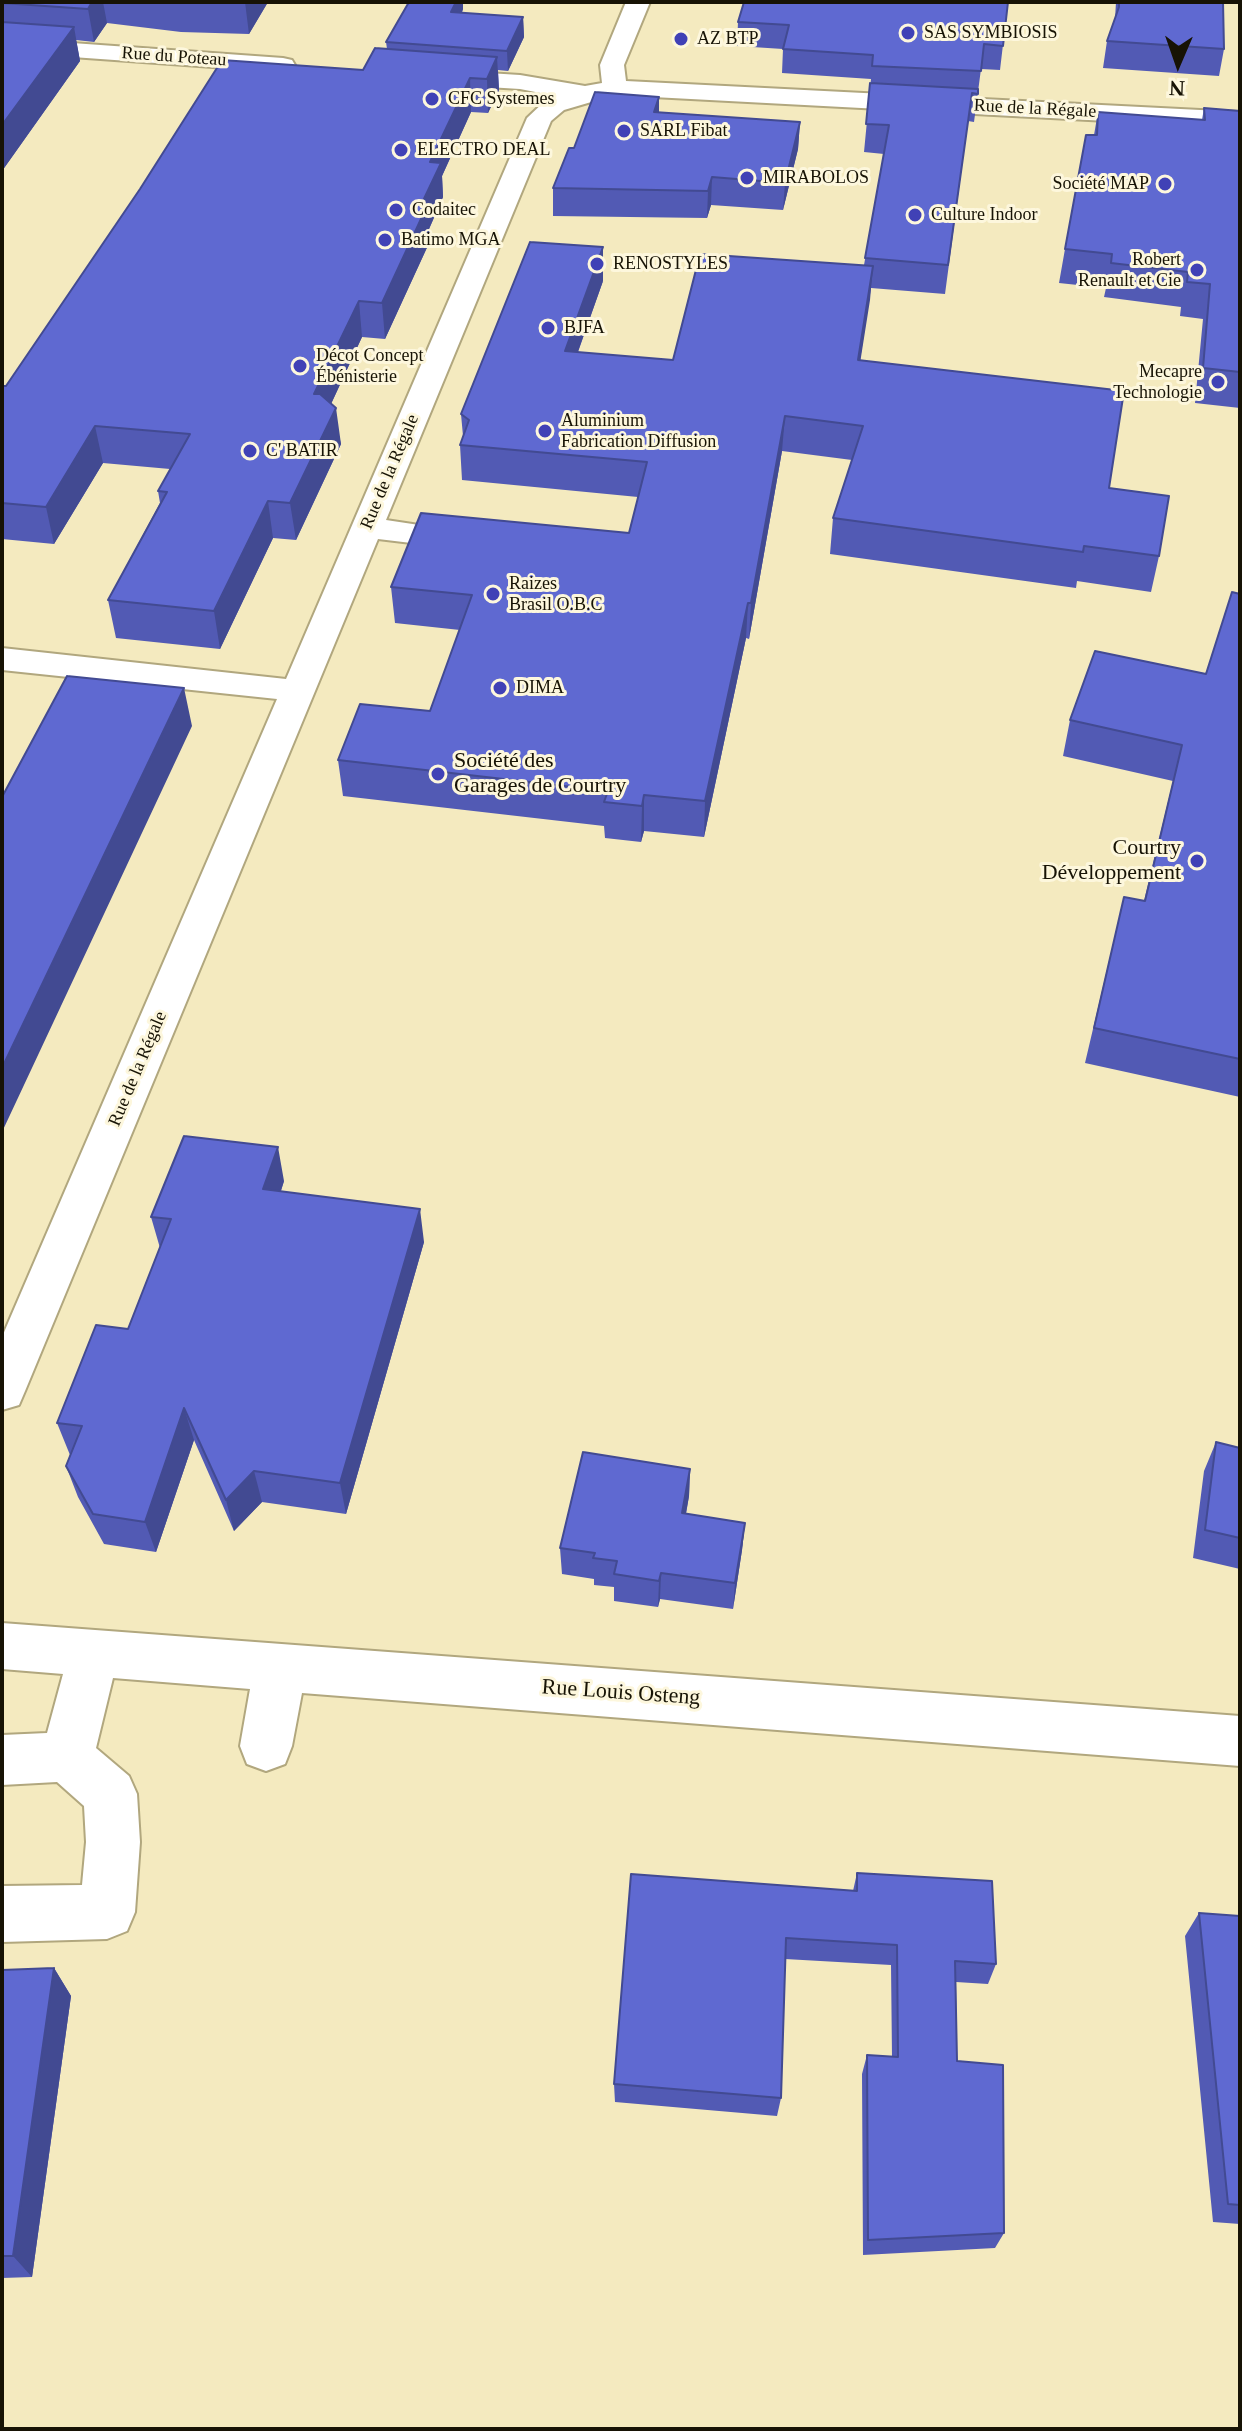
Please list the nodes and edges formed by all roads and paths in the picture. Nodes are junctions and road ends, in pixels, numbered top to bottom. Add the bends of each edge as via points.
1 (638, 2) edge
2 (2, 45) edge
3 (301, 67) edge
4 (410, 74) edge
5 (600, 91) junction
6 (1240, 120) edge
7 (367, 528) junction
8 (428, 535) edge
9 (2, 659) edge
10 (299, 691) junction
11 (2, 1391) edge
12 (2, 1646) edge
13 (94, 1653) junction
14 (280, 1668) junction
15 (1240, 1741) edge
16 (266, 1746) dead end
17 (67, 1757) junction
18 (2, 1760) edge
19 (2, 1914) edge

1 - 5 street
2 - 3 street, Rue du Poteau
4 - 5 street
5 - 6 street, Rue de la Régale
5 - 7 street, Rue de la Régale via 555,105 540,118
7 - 8 street
7 - 10 street, Rue de la Régale
9 - 10 street
10 - 11 street, Rue de la Régale
12 - 13 street, Rue Louis Osteng
13 - 14 street, Rue Louis Osteng
13 - 17 street
14 - 15 street, Rue Louis Osteng
14 - 16 street
17 - 18 street
17 - 19 street via 110,1794 113,1842 107,1912

